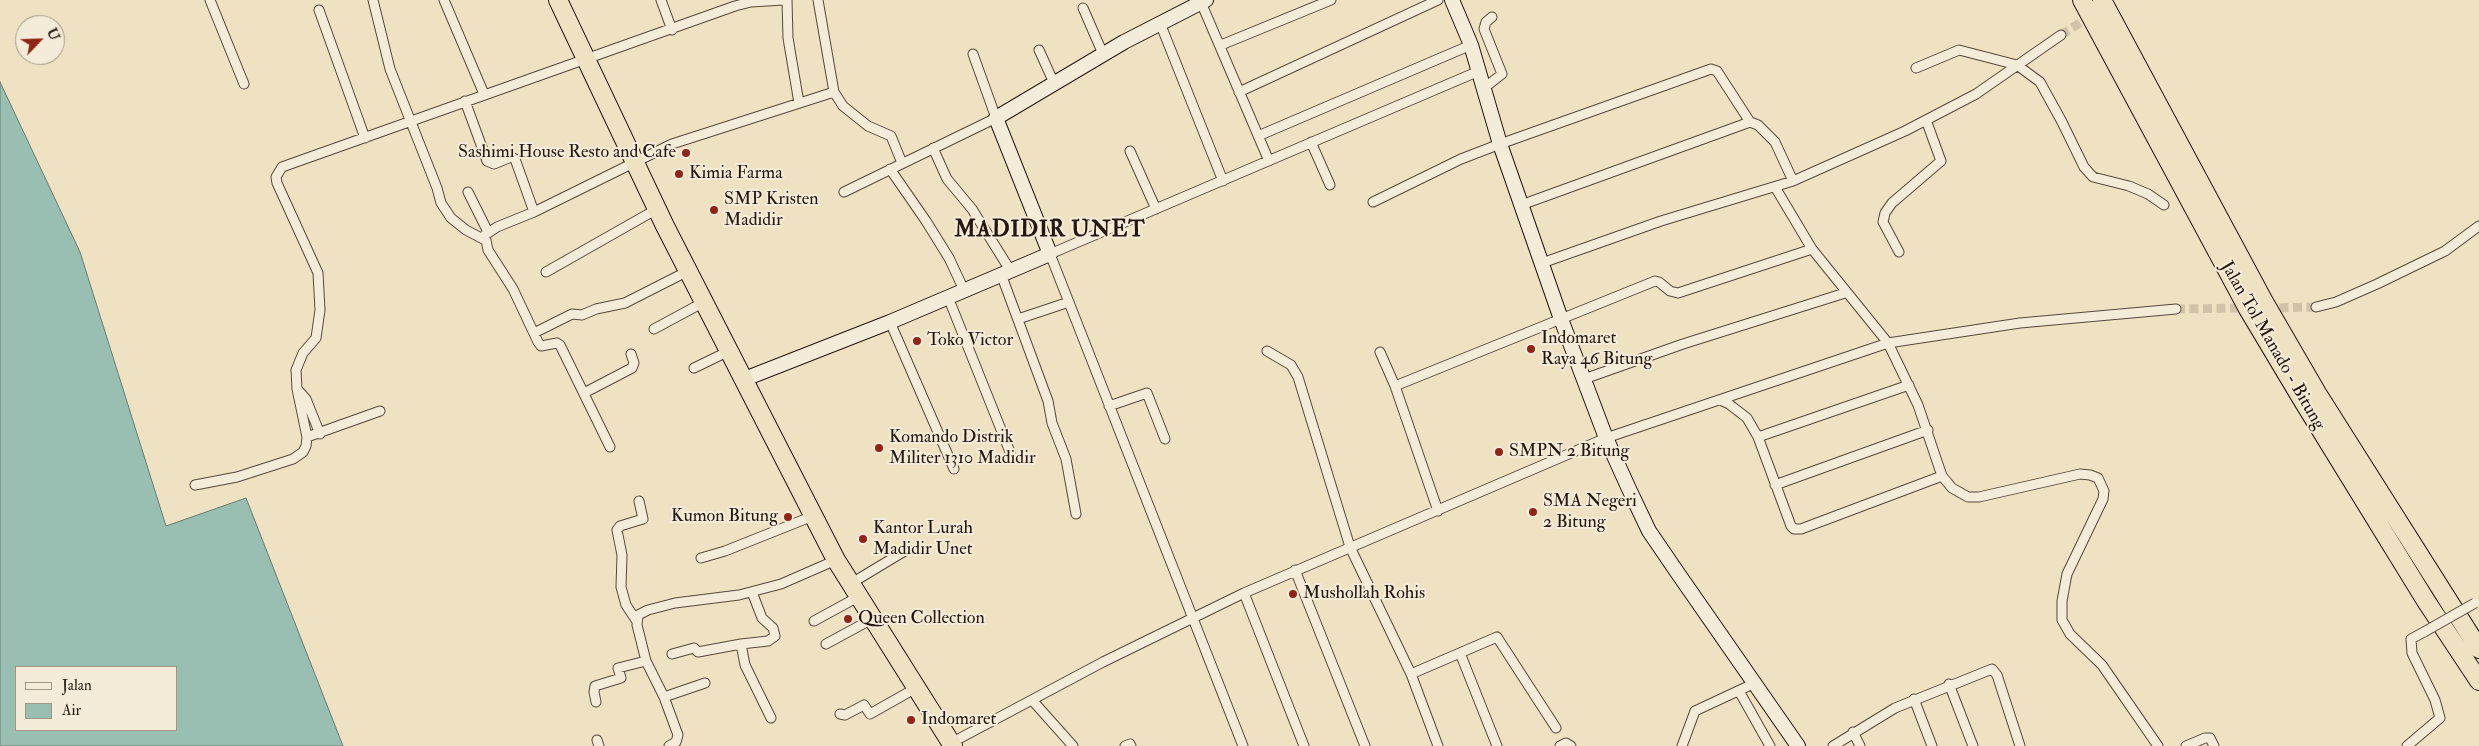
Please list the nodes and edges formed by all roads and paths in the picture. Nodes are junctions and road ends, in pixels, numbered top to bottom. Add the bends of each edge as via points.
1 (210, 0) edge
2 (373, 0) edge
3 (444, 0) edge
4 (558, 0) edge
5 (661, 0) edge
6 (783, 0) edge
7 (787, 0) edge
8 (818, 0) edge
9 (1331, 0) edge
10 (1438, 0) edge
11 (1452, 0) edge
12 (2082, 0) edge
13 (2102, 0) edge
14 (1202, 1) edge
15 (1083, 8) dead end
16 (319, 10) dead end
17 (1492, 17) dead end
18 (1160, 23) junction
19 (672, 30) junction
20 (2061, 34) tunnel mouth
21 (1220, 45) junction
22 (1471, 45) junction
23 (1039, 50) dead end
24 (973, 54) dead end
25 (1103, 54) junction
26 (586, 59) junction
27 (2017, 64) junction
28 (1916, 68) dead end
29 (1479, 71) junction
30 (1054, 83) junction
31 (244, 84) dead end
32 (1484, 88) junction
33 (834, 92) junction
34 (1239, 92) junction
35 (484, 94) junction
36 (465, 101) junction
37 (799, 103) junction
38 (996, 118) junction
39 (1926, 120) junction
40 (409, 122) junction
41 (1750, 122) junction
42 (1258, 136) junction
43 (365, 138) junction
44 (1310, 142) junction
45 (1500, 144) junction
46 (933, 148) junction
47 (1130, 151) dead end
48 (1269, 161) junction
49 (634, 162) junction
50 (902, 163) junction
51 (890, 169) junction
52 (1223, 181) junction
53 (1793, 181) junction
54 (1330, 185) dead end
55 (1775, 187) junction
56 (468, 192) dead end
57 (844, 192) dead end
58 (1374, 202) dead end
59 (1520, 205) junction
60 (2164, 205) dead end
61 (657, 209) junction
62 (1156, 209) junction
63 (534, 212) junction
64 (2479, 226) edge
65 (486, 236) junction
66 (1812, 249) junction
67 (1899, 252) dead end
68 (1050, 254) junction
69 (1542, 263) junction
70 (688, 271) junction
71 (546, 272) dead end
72 (1005, 272) junction
73 (964, 290) junction
74 (1845, 293) junction
75 (948, 297) junction
76 (704, 302) junction
77 (1069, 302) junction
78 (2316, 306) tunnel mouth
79 (2176, 310) tunnel mouth
80 (1018, 319) junction
81 (1561, 319) junction
82 (890, 322) junction
83 (654, 329) dead end
84 (534, 333) junction
85 (1888, 343) junction
86 (729, 351) junction
87 (1267, 351) dead end
88 (1380, 352) dead end
89 (631, 354) dead end
90 (694, 368) dead end
91 (1584, 379) junction
92 (742, 380) junction
93 (1909, 385) junction
94 (1395, 386) junction
95 (297, 389) junction
96 (584, 393) junction
97 (1720, 400) junction
98 (1110, 406) junction
99 (380, 411) dead end
100 (1928, 430) junction
101 (320, 434) junction
102 (307, 437) junction
103 (1758, 437) junction
104 (1606, 438) junction
105 (1165, 439) dead end
106 (610, 447) dead end
107 (1010, 452) dead end
108 (954, 469) dead end
109 (1942, 476) junction
110 (195, 485) dead end
111 (1775, 485) junction
112 (640, 501) dead end
113 (1438, 511) junction
114 (1076, 514) dead end
115 (813, 516) junction
116 (1350, 547) junction
117 (908, 549) dead end
118 (701, 558) dead end
119 (836, 560) junction
120 (1295, 570) junction
121 (854, 590) junction
122 (752, 592) junction
123 (1244, 593) junction
124 (2477, 602) edge
125 (1192, 618) junction
126 (872, 619) junction
127 (636, 620) junction
128 (814, 621) dead end
129 (741, 644) junction
130 (826, 644) dead end
131 (2479, 649) edge
132 (672, 654) dead end
133 (1460, 654) junction
134 (646, 661) junction
135 (1411, 674) junction
136 (2479, 681) edge
137 (705, 683) dead end
138 (1755, 683) junction
139 (1949, 684) junction
140 (916, 688) junction
141 (1739, 691) junction
142 (664, 698) junction
143 (1914, 699) junction
144 (1032, 700) junction
145 (596, 702) dead end
146 (840, 714) dead end
147 (772, 718) dead end
148 (1556, 728) dead end
149 (1854, 732) junction
150 (949, 745) edge
151 (669, 746) edge
152 (1073, 746) edge
153 (1125, 746) edge
154 (1131, 746) edge
155 (1243, 746) edge
156 (1304, 746) edge
157 (1365, 746) edge
158 (1438, 746) edge
159 (1498, 746) edge
160 (1560, 746) edge
161 (1571, 746) edge
162 (1682, 746) edge
163 (1770, 746) edge
164 (1798, 746) edge
165 (1833, 746) edge
166 (1860, 746) edge
167 (1932, 746) edge
168 (1974, 746) edge
169 (2020, 746) edge
170 (2158, 746) edge
171 (2186, 746) edge
172 (2214, 746) edge
173 (2407, 746) edge

1 - 31 street
2 - 40 street via 390,69
3 - 35 street
4 - 26 highway
5 - 19 street
6 - 19 street via 735,6
7 - 37 street via 788,38
8 - 33 street
9 - 21 street
10 - 34 street
11 - 22 street
12 - 136 highway, Jalan Tol Manado - Bitung via 2248,309
13 - 131 highway, Jalan Tol Manado - Bitung via 2322,401
14 - 18 street
14 - 21 street
15 - 25 street
16 - 43 street
17 - 32 street via 1484,29 1502,74
18 - 25 street
18 - 52 street
19 - 26 street
20 - 27 street
21 - 34 street
22 - 29 street
22 - 42 street
23 - 30 street
24 - 38 street
25 - 30 street
26 - 35 street
26 - 49 highway
27 - 28 street via 1959,50
27 - 39 street via 1976,94
27 - 60 street via 2040,82 2084,167 2093,177 2129,186
29 - 32 street
29 - 44 street
30 - 38 street
32 - 45 street
33 - 37 street
33 - 50 street via 843,106 868,126 891,136
34 - 42 street
35 - 36 street
36 - 40 street
36 - 63 street via 487,161 494,164 515,159
37 - 49 street via 700,133
38 - 46 street
38 - 68 street
39 - 53 street
39 - 67 street via 1941,161 1892,203 1885,213 1883,222
40 - 43 street
40 - 65 street via 447,213 466,230
41 - 45 street via 1717,71 1711,69
41 - 53 street via 1758,125 1775,142
41 - 59 street
42 - 48 street
43 - 95 street via 288,164 276,176 280,191 314,260 320,285 318,330 316,338 297,362
44 - 48 street
44 - 54 street
45 - 58 street via 1461,159
45 - 59 street
46 - 50 street
46 - 72 street via 947,179 972,209
47 - 62 street
48 - 52 street
49 - 61 highway
49 - 63 street
50 - 51 street
51 - 57 street
51 - 73 street via 949,258
52 - 62 street
53 - 55 street
55 - 66 street
55 - 69 street via 1662,221
56 - 65 street
59 - 69 street
61 - 70 highway
61 - 71 street
62 - 68 street
63 - 65 street
64 - 78 street via 2445,251 2378,284 2336,302
65 - 84 street via 488,250 513,289
66 - 74 street
66 - 81 street via 1678,293 1655,281
68 - 72 street
68 - 77 street
69 - 81 street
70 - 76 highway
70 - 84 street via 625,303 582,315 572,314
72 - 73 street
72 - 80 street
73 - 75 street
74 - 85 street
74 - 91 street
75 - 82 street
75 - 107 street
76 - 83 street
76 - 86 highway
77 - 80 street
77 - 98 street
79 - 85 street via 2020,323
80 - 114 street via 1041,378 1052,423 1066,459
81 - 91 street
81 - 94 street
82 - 92 street
82 - 108 street
84 - 96 street via 541,346 560,345
85 - 93 street
85 - 97 street
86 - 90 street
86 - 92 highway
87 - 116 street via 1291,366 1298,378
88 - 94 street
89 - 96 street via 632,368
91 - 104 street
92 - 115 highway
93 - 100 street
93 - 103 street
94 - 113 street
95 - 101 street via 306,399
95 - 102 street
96 - 106 street
97 - 103 street via 1747,418
97 - 104 street
98 - 105 street via 1147,393
98 - 125 street
99 - 101 street
100 - 109 street
100 - 111 street
101 - 102 street
102 - 110 street via 306,446 292,459 237,477
103 - 111 street
104 - 113 street
104 - 138 street via 1649,530
109 - 111 street via 1801,529 1791,526
109 - 170 street via 1952,488 1968,497 2080,474 2098,478 2104,491 2103,500 2067,574 2062,620 2070,634 2102,665
112 - 127 street via 643,519 620,526 617,530 622,555 621,587 626,605
113 - 116 street
115 - 118 street
115 - 119 highway
116 - 120 street
116 - 135 street
117 - 121 street
119 - 121 highway
119 - 122 street
120 - 123 street
120 - 157 street
121 - 126 highway
121 - 128 street
122 - 127 street via 675,603 643,612
122 - 129 street via 762,618 775,636 768,641
123 - 125 street
123 - 156 street
124 - 173 street, bridge via 2411,639 2412,654 2435,700 2440,718
125 - 144 street
125 - 155 street
126 - 130 street
126 - 140 highway
127 - 134 street
129 - 132 street via 698,652 694,648
129 - 147 street via 750,678
133 - 135 street
133 - 148 street via 1497,637
133 - 159 street
134 - 142 street
134 - 145 street via 618,668 621,678 595,686
135 - 158 street
137 - 142 street
138 - 141 street
138 - 164 street
139 - 143 street
139 - 168 street
139 - 169 street via 1989,669 1995,670
140 - 146 street via 870,714 864,705 845,715
140 - 150 highway
141 - 162 street via 1695,711
141 - 163 street
142 - 151 street via 678,735 676,742
143 - 149 street
143 - 167 street
144 - 150 street
144 - 152 street
149 - 165 street
149 - 166 street
153 - 154 street
160 - 161 street via 1566,743
171 - 172 street via 2210,738

